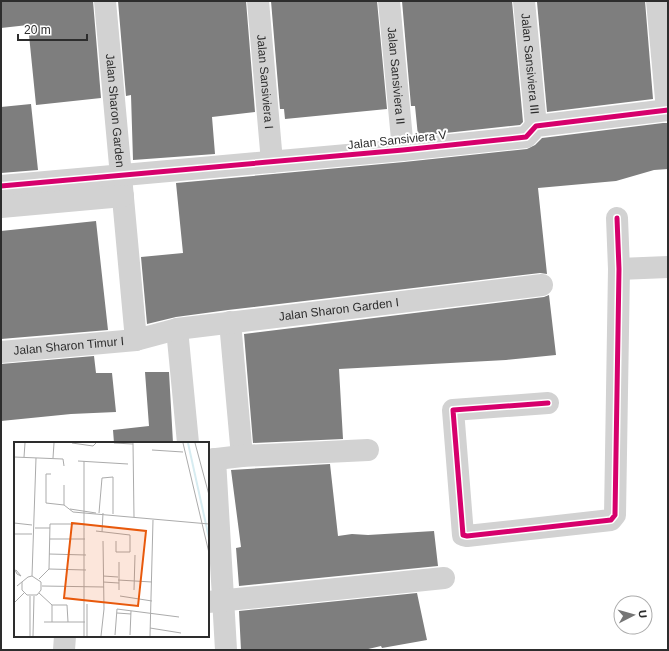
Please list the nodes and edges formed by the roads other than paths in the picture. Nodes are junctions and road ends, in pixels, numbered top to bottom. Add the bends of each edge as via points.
1 (106, 1) edge
2 (258, 1) edge
3 (389, 1) edge
4 (524, 1) edge
5 (657, 1) edge
6 (668, 110) edge
7 (536, 126) junction
8 (402, 150) junction
9 (272, 162) junction
10 (1, 186) edge
11 (122, 186) junction
12 (1, 207) edge
13 (617, 218) dead end
14 (668, 267) edge
15 (619, 269) junction
16 (542, 284) dead end
17 (230, 322) junction
18 (177, 329) junction
19 (136, 340) junction
20 (1, 352) edge
21 (548, 403) dead end
22 (188, 442) edge
23 (368, 450) dead end
24 (242, 456) junction
25 (211, 460) edge
26 (444, 578) dead end
27 (216, 601) edge
28 (64, 637) edge
29 (64, 650) edge
30 (226, 650) edge

1 - 11 street, Jalan Sharon Garden
2 - 9 street, Jalan Sansiviera I
3 - 8 street, Jalan Sansiviera II
4 - 7 street, Jalan Sansiviera III
5 - 6 street
6 - 7 street
7 - 8 street, Jalan Sansiviera V via 526,137
8 - 9 street, Jalan Sansiviera V
9 - 11 street, Jalan Sansiviera V
10 - 11 street
11 - 12 street
11 - 19 street, Jalan Sharon Garden
13 - 15 street
14 - 15 street
15 - 21 street via 614,518 463,535 453,410
16 - 17 street, Jalan Sharon Garden I
17 - 18 street, Jalan Sharon Garden I
17 - 24 street
18 - 19 street, Jalan Sharon Garden I
18 - 22 street
19 - 20 street, Jalan Sharon Timur I
23 - 24 street
24 - 25 street
25 - 27 street
26 - 27 street
27 - 30 street
28 - 29 street

